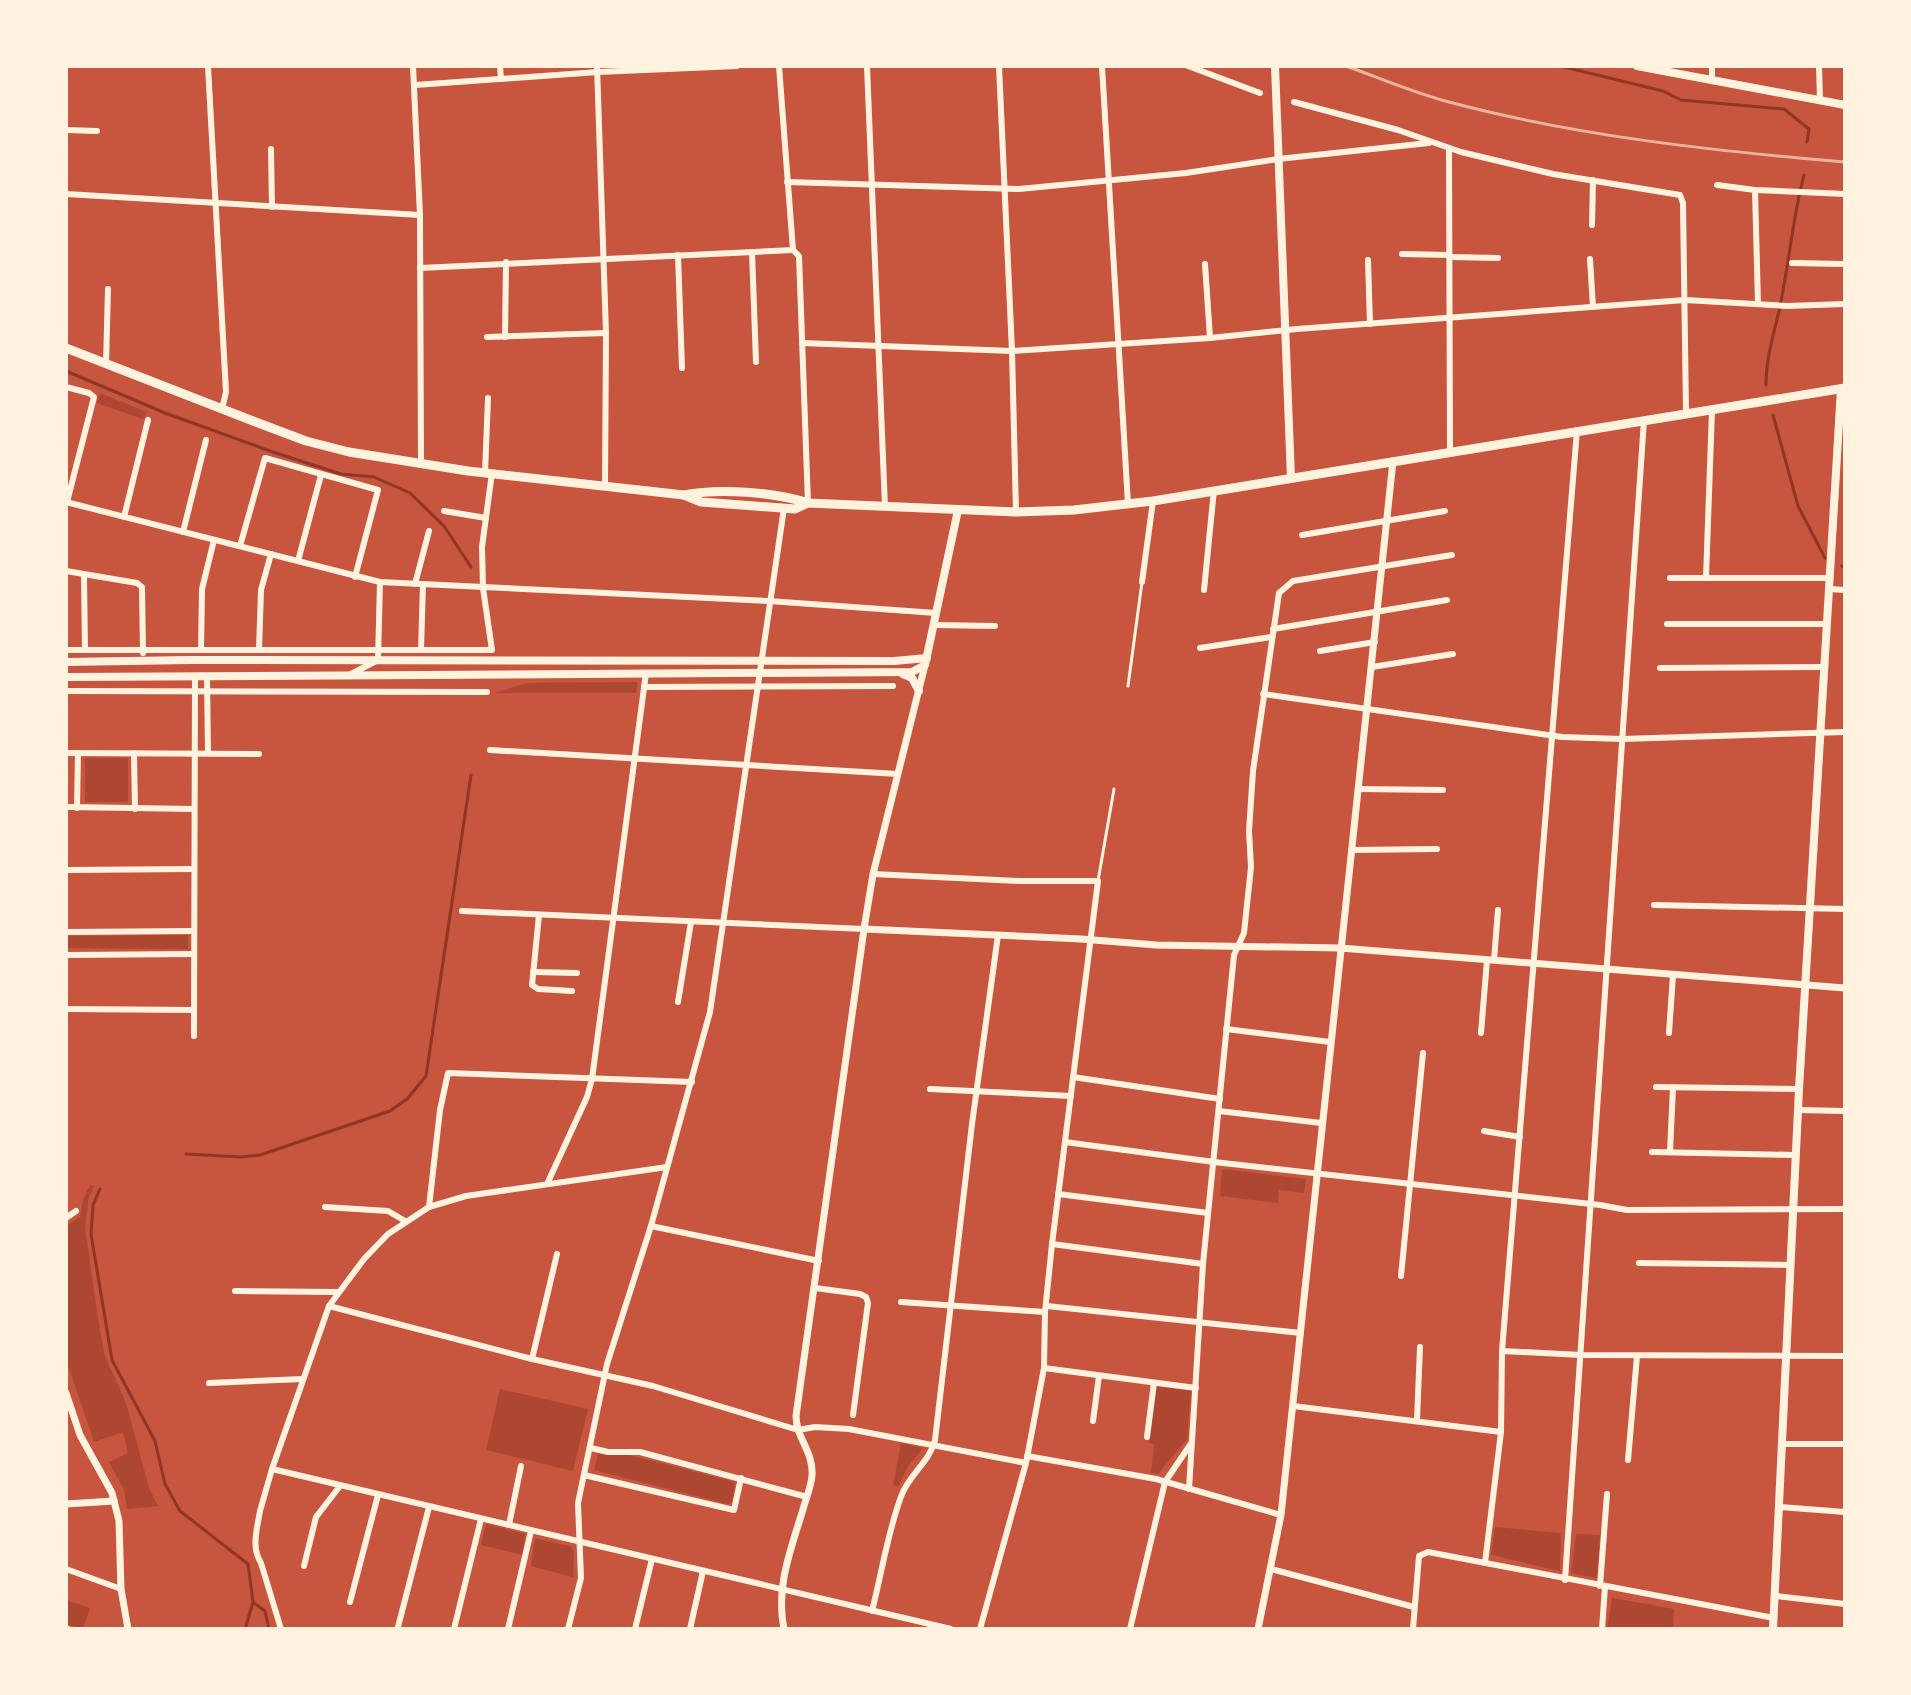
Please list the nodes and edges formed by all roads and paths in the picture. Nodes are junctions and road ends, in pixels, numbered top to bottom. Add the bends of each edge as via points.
1 (208, 66) edge
2 (413, 66) edge
3 (500, 66) edge
4 (737, 66) edge
5 (779, 66) edge
6 (867, 66) edge
7 (999, 66) edge
8 (1102, 66) edge
9 (1188, 66) edge
10 (1275, 66) edge
11 (1637, 66) edge
12 (1712, 66) edge
13 (1819, 66) edge
14 (598, 69) edge
15 (501, 79) junction
16 (1712, 80) junction
17 (415, 85) junction
18 (1260, 93) dead end
19 (1820, 100) junction
20 (1294, 102) dead end
21 (1845, 105) edge
22 (66, 130) edge
23 (97, 131) dead end
24 (1429, 143) junction
25 (271, 149) dead end
26 (1449, 149) junction
27 (1278, 159) junction
28 (1593, 180) junction
29 (1108, 181) junction
30 (787, 182) junction
31 (872, 185) junction
32 (1717, 185) dead end
33 (1004, 190) junction
34 (1755, 190) junction
35 (66, 194) edge
36 (1845, 194) edge
37 (216, 204) junction
38 (272, 207) junction
39 (420, 215) junction
40 (1592, 225) dead end
41 (793, 250) junction
42 (752, 252) junction
43 (1402, 254) dead end
44 (678, 255) junction
45 (1450, 256) junction
46 (604, 258) junction
47 (1498, 258) dead end
48 (1590, 259) dead end
49 (1368, 260) dead end
50 (506, 262) junction
51 (1792, 263) dead end
52 (1205, 264) dead end
53 (1845, 264) edge
54 (420, 268) junction
55 (108, 289) dead end
56 (1685, 300) junction
57 (1758, 304) junction
58 (1845, 304) edge
59 (1593, 307) junction
60 (1448, 318) junction
61 (1370, 324) junction
62 (1285, 330) junction
63 (606, 333) junction
64 (487, 337) dead end
65 (505, 337) junction
66 (1210, 338) junction
67 (802, 343) junction
68 (1119, 344) junction
69 (879, 346) junction
70 (66, 348) edge
71 (1012, 351) junction
72 (756, 362) dead end
73 (106, 364) junction
74 (682, 368) dead end
75 (66, 387) edge
76 (1843, 388) edge
77 (488, 398) dead end
78 (1712, 408) junction
79 (222, 410) junction
80 (1686, 412) junction
81 (148, 420) dead end
82 (1644, 420) junction
83 (1577, 430) junction
84 (206, 440) dead end
85 (1450, 451) junction
86 (1393, 461) junction
87 (421, 465) junction
88 (488, 473) junction
89 (321, 475) junction
90 (1291, 478) junction
91 (605, 487) junction
92 (1214, 490) junction
93 (684, 495) junction
94 (803, 501) junction
95 (1153, 501) junction
96 (67, 502) edge
97 (1128, 504) junction
98 (885, 507) junction
99 (784, 508) junction
100 (958, 510) junction
101 (444, 511) dead end
102 (1445, 511) dead end
103 (1016, 512) junction
104 (124, 517) junction
105 (486, 518) junction
106 (1388, 520) junction
107 (429, 531) dead end
108 (183, 532) junction
109 (1302, 535) dead end
110 (214, 540) junction
111 (240, 546) junction
112 (271, 554) junction
113 (1452, 555) dead end
114 (298, 561) junction
115 (1383, 566) junction
116 (66, 571) edge
117 (84, 575) junction
118 (355, 577) junction
119 (1670, 578) dead end
120 (1706, 578) junction
121 (1830, 578) junction
122 (380, 582) junction
123 (1142, 582) joint
124 (419, 584) junction
125 (483, 588) junction
126 (1829, 589) junction
127 (1204, 590) dead end
128 (1845, 590) edge
129 (1447, 600) dead end
130 (769, 601) junction
131 (936, 613) junction
132 (1378, 613) junction
133 (1667, 624) dead end
134 (1827, 624) junction
135 (934, 625) junction
136 (995, 626) dead end
137 (1273, 629) junction
138 (1271, 637) junction
139 (1375, 642) junction
140 (1200, 648) dead end
141 (66, 650) edge
142 (85, 650) junction
143 (143, 650) junction
144 (201, 650) junction
145 (259, 650) junction
146 (421, 650) junction
147 (1320, 651) dead end
148 (1453, 654) dead end
149 (378, 655) junction
150 (143, 661) junction
151 (762, 661) junction
152 (66, 662) edge
153 (926, 662) junction
154 (1372, 667) junction
155 (1824, 667) junction
156 (1660, 668) dead end
157 (761, 672) junction
158 (646, 673) junction
159 (899, 673) junction
160 (348, 675) junction
161 (195, 676) junction
162 (207, 676) junction
163 (66, 677) edge
164 (893, 686) dead end
165 (1128, 686) dead end
166 (644, 687) junction
167 (758, 687) junction
168 (195, 690) junction
169 (207, 690) junction
170 (66, 691) edge
171 (919, 691) junction
172 (487, 692) dead end
173 (1263, 694) junction
174 (1367, 708) junction
175 (1845, 732) edge
176 (1820, 733) junction
177 (1552, 737) junction
178 (1622, 739) junction
179 (490, 750) dead end
180 (66, 753) edge
181 (78, 753) junction
182 (134, 753) junction
183 (194, 753) junction
184 (208, 753) junction
185 (259, 754) dead end
186 (634, 759) junction
187 (747, 765) junction
188 (898, 774) junction
189 (1114, 789) dead end
190 (1358, 789) junction
191 (1443, 790) dead end
192 (68, 807) edge
193 (77, 808) junction
194 (135, 809) junction
195 (194, 809) junction
196 (1437, 849) dead end
197 (1351, 850) junction
198 (194, 869) junction
199 (66, 870) edge
200 (873, 874) junction
201 (1098, 881) junction
202 (1654, 905) dead end
203 (1810, 907) junction
204 (1845, 909) edge
205 (1498, 910) dead end
206 (462, 911) dead end
207 (539, 915) junction
208 (614, 919) junction
209 (691, 922) junction
210 (725, 923) junction
211 (864, 929) junction
212 (194, 931) junction
213 (66, 932) edge
214 (998, 935) junction
215 (1092, 941) junction
216 (1237, 945) junction
217 (1340, 948) junction
218 (194, 954) junction
219 (66, 955) edge
220 (1491, 960) junction
221 (1535, 964) junction
222 (1608, 969) junction
223 (533, 972) junction
224 (577, 973) dead end
225 (1673, 975) junction
226 (1805, 986) junction
227 (1845, 988) edge
228 (572, 991) dead end
229 (678, 1002) dead end
230 (66, 1009) edge
231 (194, 1010) junction
232 (1226, 1029) junction
233 (1481, 1033) dead end
234 (1669, 1033) dead end
235 (194, 1036) dead end
236 (1330, 1042) junction
237 (1423, 1053) dead end
238 (1073, 1077) junction
239 (592, 1079) junction
240 (692, 1082) junction
241 (1656, 1087) dead end
242 (1673, 1087) junction
243 (930, 1089) dead end
244 (1799, 1089) junction
245 (977, 1091) junction
246 (1071, 1096) junction
247 (1220, 1099) junction
248 (1798, 1110) junction
249 (1219, 1111) junction
250 (1845, 1111) edge
251 (1321, 1123) junction
252 (1484, 1131) dead end
253 (1520, 1137) junction
254 (1065, 1142) junction
255 (1652, 1152) dead end
256 (1670, 1152) junction
257 (1796, 1155) junction
258 (1214, 1162) junction
259 (667, 1167) junction
260 (1316, 1173) junction
261 (548, 1182) junction
262 (1410, 1184) junction
263 (1058, 1194) junction
264 (1515, 1196) junction
265 (1591, 1203) junction
266 (325, 1207) dead end
267 (429, 1207) junction
268 (1845, 1209) edge
269 (1793, 1210) junction
270 (76, 1211) dead end
271 (1208, 1213) junction
272 (66, 1218) edge
273 (405, 1221) junction
274 (651, 1226) junction
275 (1052, 1244) junction
276 (557, 1254) dead end
277 (819, 1261) junction
278 (1639, 1263) dead end
279 (1203, 1264) junction
280 (1790, 1265) junction
281 (1401, 1276) dead end
282 (815, 1288) junction
283 (235, 1291) dead end
284 (337, 1292) junction
285 (901, 1302) dead end
286 (952, 1304) junction
287 (329, 1306) junction
288 (1046, 1309) junction
289 (1201, 1323) junction
290 (1301, 1333) junction
291 (1420, 1347) dead end
292 (1502, 1351) junction
293 (1581, 1355) junction
294 (1637, 1356) junction
295 (1845, 1356) edge
296 (1786, 1357) junction
297 (532, 1359) junction
298 (1044, 1368) junction
299 (605, 1376) junction
300 (1099, 1376) junction
301 (303, 1379) junction
302 (209, 1383) dead end
303 (1154, 1383) junction
304 (1196, 1388) junction
305 (66, 1393) edge
306 (1293, 1406) junction
307 (853, 1415) dead end
308 (1417, 1420) junction
309 (1093, 1421) dead end
310 (798, 1430) junction
311 (1501, 1432) junction
312 (1147, 1437) dead end
313 (1192, 1442) junction
314 (1782, 1444) junction
315 (1845, 1444) edge
316 (933, 1447) junction
317 (591, 1448) junction
318 (1027, 1460) junction
319 (1628, 1460) dead end
320 (521, 1466) dead end
321 (272, 1469) junction
322 (584, 1475) junction
323 (741, 1478) junction
324 (1165, 1482) junction
325 (340, 1486) junction
326 (1189, 1489) junction
327 (1607, 1494) dead end
328 (378, 1495) junction
329 (807, 1497) junction
330 (114, 1501) junction
331 (66, 1504) edge
332 (429, 1507) junction
333 (1780, 1507) junction
334 (734, 1510) junction
335 (1845, 1512) edge
336 (1281, 1515) junction
337 (732, 1518) dead end
338 (481, 1519) junction
339 (509, 1525) junction
340 (531, 1531) junction
341 (579, 1541) junction
342 (652, 1559) junction
343 (1485, 1563) junction
344 (304, 1566) dead end
345 (66, 1569) edge
346 (1271, 1569) junction
347 (703, 1571) junction
348 (1565, 1580) junction
349 (1602, 1586) junction
350 (781, 1588) junction
351 (121, 1589) junction
352 (1775, 1596) junction
353 (350, 1602) dead end
354 (1845, 1604) edge
355 (1414, 1607) junction
356 (872, 1611) junction
357 (1774, 1618) junction
358 (398, 1627) dead end
359 (128, 1629) edge
360 (281, 1629) edge
361 (454, 1629) edge
362 (508, 1629) edge
363 (568, 1629) edge
364 (635, 1629) edge
365 (690, 1629) edge
366 (784, 1629) edge
367 (951, 1629) edge
368 (980, 1629) edge
369 (1130, 1629) edge
370 (1258, 1629) edge
371 (1413, 1629) edge
372 (1602, 1629) edge
373 (1773, 1629) edge

1 - 37 street
2 - 17 street
3 - 15 street
4 - 14 street
5 - 30 street
6 - 31 street
7 - 33 street
8 - 29 street
9 - 18 street
10 - 27 main road
11 - 16 main road
12 - 16 street
13 - 19 street
14 - 15 street
14 - 46 street
15 - 17 street
16 - 19 main road
17 - 39 street
19 - 21 main road
20 - 24 street
22 - 23 street
24 - 26 street
24 - 27 street
25 - 38 street
26 - 28 street
26 - 45 street
27 - 29 street
27 - 62 main road
28 - 40 street
28 - 56 street via 1680,195
29 - 33 street
29 - 68 street
30 - 31 street
30 - 41 street
31 - 33 street
31 - 69 street
32 - 34 street
33 - 71 street
34 - 36 street
34 - 57 street
35 - 37 street
37 - 38 street
37 - 79 street via 226,397
38 - 39 street
39 - 54 street
41 - 42 street
41 - 67 street via 799,256
42 - 44 street
42 - 72 street
43 - 45 street
44 - 46 street
44 - 74 street
45 - 47 street
45 - 60 street
46 - 50 street
46 - 63 street
48 - 59 street
49 - 61 street
50 - 54 street
50 - 65 street
51 - 53 street
52 - 66 street
54 - 87 street
55 - 73 street
56 - 57 street
56 - 59 street
56 - 80 street
57 - 58 street
59 - 60 street
60 - 61 street
60 - 85 street
61 - 62 street
62 - 66 street
62 - 90 main road
63 - 65 street
63 - 91 street
64 - 65 street
66 - 68 street
67 - 69 street
67 - 94 street
68 - 71 street
68 - 97 street
69 - 71 street
69 - 98 street
70 - 73 main road
71 - 103 street
73 - 79 main road
75 - 96 street via 94,397
76 - 78 main road
76 - 121 main road
77 - 88 street
78 - 80 main road
78 - 120 street
79 - 87 main road via 306,441
80 - 82 main road
81 - 104 street
82 - 83 main road
82 - 178 street
83 - 85 main road
83 - 177 street
84 - 108 street
85 - 86 main road
86 - 90 main road
86 - 106 street
87 - 88 main road
88 - 91 main road
88 - 105 street
89 - 111 street via 265,458
89 - 114 street
89 - 118 street via 378,490
90 - 92 main road
91 - 93 main road
92 - 95 main road
92 - 127 street
93 - 94 main road
93 - 99 main road via 701,502
94 - 98 main road
94 - 99 main road via 795,509
95 - 97 main road
95 - 123 street
96 - 104 street
97 - 103 main road
98 - 100 main road
99 - 130 street
100 - 103 main road
100 - 131 main road
101 - 105 street
102 - 106 street
104 - 108 street
105 - 125 street
106 - 109 street
106 - 115 street
107 - 124 street
108 - 110 street
110 - 111 street
110 - 144 street via 201,600
111 - 112 street
112 - 114 street
112 - 145 street via 261,590
113 - 115 street
114 - 118 street
115 - 132 street
115 - 137 street via 1293,581 1279,593
116 - 117 street
117 - 142 street
117 - 143 street via 142,587
118 - 122 street
119 - 120 street
120 - 121 street
121 - 126 main road
122 - 124 street
122 - 149 street
123 - 165 lane
124 - 125 street
124 - 146 street
125 - 130 street
125 - 146 street via 492,650
126 - 128 street
126 - 134 main road
129 - 132 street
130 - 131 street
130 - 151 street
131 - 135 main road
132 - 137 street
132 - 139 street
133 - 134 street
134 - 155 main road
135 - 136 street
135 - 153 main road
137 - 138 street
138 - 140 street
138 - 173 street
139 - 147 street
139 - 154 street
141 - 142 street
142 - 143 street
143 - 144 street
143 - 150 street
144 - 145 street
145 - 149 street
146 - 149 street
148 - 154 street
149 - 150 main road
149 - 151 main road
149 - 160 street
150 - 152 main road
151 - 153 main road
151 - 157 street
153 - 159 main road
153 - 171 street
154 - 174 street
155 - 156 street
155 - 176 main road
157 - 158 main road
157 - 159 main road
157 - 167 street
158 - 160 main road
158 - 166 street
159 - 171 main road via 912,678
160 - 162 main road
161 - 162 main road
161 - 163 main road
161 - 168 street
162 - 169 street
164 - 167 street
166 - 167 street
166 - 186 street
167 - 187 street
168 - 169 street
168 - 170 street
168 - 183 street
169 - 172 street
169 - 184 street
171 - 188 street
173 - 174 street
173 - 216 street via 1253,771 1251,867 1243,940
174 - 177 street
174 - 190 street
175 - 176 street
176 - 178 street
176 - 203 main road
177 - 178 street
177 - 221 street
178 - 222 street
179 - 186 street
180 - 181 street
181 - 182 street
181 - 193 street
182 - 183 street
182 - 194 street
183 - 184 street
183 - 195 street
184 - 185 street
186 - 187 street
186 - 208 street
187 - 188 street
187 - 210 street
188 - 200 street
189 - 201 lane
190 - 191 street
190 - 197 street
192 - 193 street
193 - 194 street
194 - 195 street
195 - 198 street
196 - 197 street
197 - 217 street
198 - 199 street
198 - 212 street
200 - 201 street
200 - 211 street
201 - 215 street
202 - 203 street
203 - 204 street
203 - 226 main road
205 - 220 street
206 - 207 street
207 - 208 street
207 - 223 street
208 - 209 street
208 - 239 street
209 - 210 street
209 - 229 street
210 - 211 street
210 - 240 street
211 - 214 street
211 - 277 street
212 - 213 street
212 - 218 street
214 - 215 street
214 - 245 street
215 - 216 street
215 - 238 street
216 - 217 street
216 - 232 street
217 - 220 street
217 - 236 street
218 - 219 street
218 - 231 street
220 - 221 street
220 - 233 street
221 - 222 street
221 - 253 street
222 - 225 street
222 - 265 street
223 - 224 street
223 - 228 street via 535,988
225 - 226 street
225 - 234 street
226 - 227 street
226 - 244 main road
230 - 231 street
231 - 235 street
232 - 236 street
232 - 247 street
236 - 251 street
237 - 262 street
238 - 246 street
238 - 247 street
239 - 240 street
239 - 261 street
239 - 267 street via 448,1073
240 - 259 street
241 - 242 street
242 - 244 street
242 - 256 street
243 - 245 street
244 - 248 main road
245 - 246 street
245 - 286 street
246 - 254 street
247 - 249 street
248 - 250 street
248 - 257 main road
249 - 251 street
249 - 258 street
251 - 260 street
252 - 253 street
253 - 264 street
254 - 258 street
254 - 263 street
255 - 256 street
256 - 257 street
257 - 269 main road
258 - 260 street
258 - 271 street
259 - 261 street
259 - 274 street
260 - 262 street
260 - 290 street
261 - 267 street
262 - 264 street
262 - 281 street
263 - 271 street
263 - 275 street
264 - 265 street
264 - 292 street
265 - 269 street via 1627,1210
265 - 293 street
266 - 273 street via 388,1211
267 - 273 street
268 - 269 street
269 - 280 main road
270 - 272 street
271 - 279 street
273 - 284 street
274 - 277 street
274 - 299 street
275 - 279 street
275 - 288 street
276 - 297 street
277 - 282 street
278 - 280 street
279 - 289 street
280 - 296 main road
282 - 307 street via 860,1294 868,1303
282 - 310 street
283 - 284 street
284 - 287 street
285 - 286 street
286 - 288 street
286 - 316 street
287 - 297 street
287 - 301 street
288 - 289 street
288 - 298 street
289 - 290 street
289 - 304 street
290 - 306 street
291 - 308 street
292 - 293 street
292 - 311 street
293 - 294 street
293 - 348 street
294 - 296 street
294 - 319 street
295 - 296 street
296 - 314 main road
297 - 299 street
298 - 300 street
298 - 318 street
299 - 310 street
299 - 317 street
300 - 303 street
300 - 309 street
301 - 302 street
301 - 321 street
303 - 304 street
303 - 312 street
304 - 313 street
305 - 330 street via 80,1435
306 - 308 street
306 - 336 street
308 - 311 street
310 - 316 street via 849,1429
310 - 329 street via 812,1463
311 - 343 street
313 - 324 street
313 - 326 street
314 - 315 street
314 - 333 main road
316 - 318 street
316 - 356 street via 903,1491
317 - 322 street
317 - 323 street via 640,1452
318 - 324 street
318 - 368 street
320 - 339 street
321 - 325 street
321 - 360 street via 255,1546
322 - 334 street
322 - 341 street
323 - 329 street
323 - 334 street
324 - 326 street
324 - 369 street
325 - 328 street
325 - 344 street via 316,1517
326 - 336 street
327 - 349 street
328 - 332 street
328 - 353 street
329 - 350 street
330 - 331 street
330 - 351 street
332 - 338 street
332 - 358 street
333 - 335 street
333 - 352 main road
334 - 337 street
336 - 346 street
338 - 339 street
338 - 361 street
339 - 340 street
340 - 341 street
340 - 362 street
341 - 342 street
341 - 363 street via 581,1578
342 - 347 street
342 - 364 street
343 - 348 street
343 - 355 street via 1431,1552 1419,1556
345 - 351 street
346 - 355 street
346 - 370 street
347 - 350 street
347 - 365 street
348 - 349 street
349 - 357 street
349 - 372 street
350 - 356 street
350 - 366 street
351 - 359 street
352 - 354 street
352 - 357 main road
355 - 371 street
356 - 367 street
357 - 373 main road

